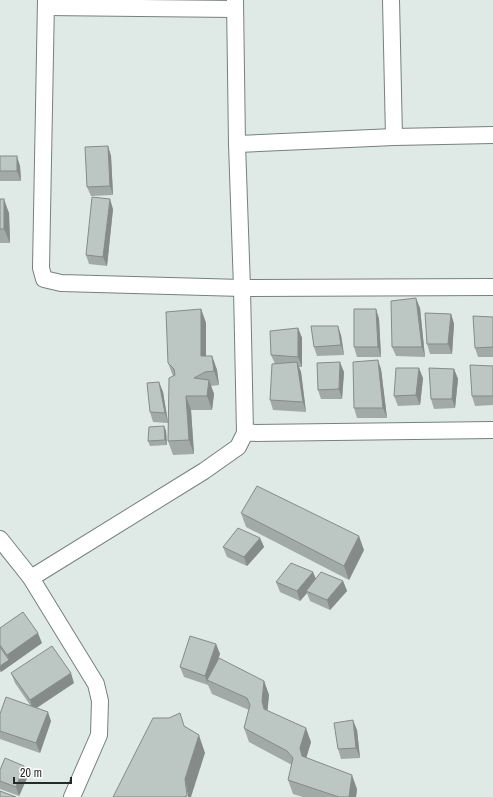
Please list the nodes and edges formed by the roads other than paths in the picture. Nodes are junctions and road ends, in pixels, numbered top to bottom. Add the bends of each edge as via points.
1 (391, 0) edge
2 (46, 4) edge
3 (154, 4) edge
4 (235, 5) edge
5 (493, 135) edge
6 (394, 137) junction
7 (237, 144) junction
8 (493, 287) edge
9 (242, 288) junction
10 (493, 430) edge
11 (245, 433) junction
12 (0, 539) edge
13 (31, 578) junction
14 (72, 797) edge

1 - 6 street
2 - 3 street
2 - 9 street via 41,268 44,279 61,284
3 - 4 street
4 - 7 street
5 - 6 street
6 - 7 street
7 - 9 street
8 - 9 street
9 - 11 street
10 - 11 street
11 - 13 street via 238,447 204,471
12 - 13 street
13 - 14 street via 96,684 100,701 99,735

